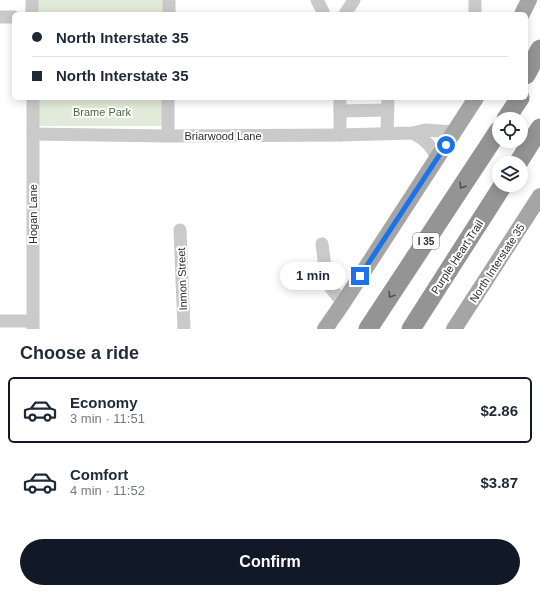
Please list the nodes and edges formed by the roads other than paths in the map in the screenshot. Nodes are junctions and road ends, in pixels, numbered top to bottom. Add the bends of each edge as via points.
1 (32, 0) edge
2 (169, 0) edge
3 (317, 0) edge
4 (354, 0) edge
5 (475, 0) edge
6 (530, 0) edge
7 (32, 12) edge
8 (169, 12) edge
9 (323, 12) edge
10 (346, 12) edge
11 (475, 12) edge
12 (523, 12) edge
13 (0, 17) edge
14 (12, 17) edge
15 (540, 49) edge
16 (540, 67) edge
17 (528, 71) edge
18 (528, 86) edge
19 (32, 100) edge
20 (168, 100) edge
21 (475, 100) edge
22 (513, 100) edge
23 (519, 100) edge
24 (340, 104) edge
25 (363, 104) edge
26 (388, 104) edge
27 (506, 112) edge
28 (511, 112) edge
29 (540, 128) edge
30 (454, 132) junction
31 (387, 133) junction
32 (413, 133) junction
33 (33, 134) junction
34 (540, 134) edge
35 (340, 135) junction
36 (168, 136) junction
37 (492, 137) edge
38 (492, 140) edge
39 (483, 153) junction
40 (522, 156) edge
41 (523, 156) edge
42 (437, 158) junction
43 (499, 192) edge
44 (540, 196) edge
45 (180, 230) dead end
46 (322, 244) dead end
47 (343, 303) junction
48 (0, 321) edge
49 (33, 325) edge
50 (184, 329) edge
51 (324, 329) edge
52 (368, 329) edge
53 (411, 329) edge
54 (454, 329) edge

1 - 7 street
2 - 8 street
3 - 9 street
4 - 10 street
5 - 11 street
6 - 12 main road
13 - 14 street
15 - 17 highway
16 - 18 highway
19 - 33 street, Hogan Lane
20 - 36 street
21 - 30 main road
22 - 27 highway
23 - 28 highway
24 - 25 street
24 - 35 street
25 - 26 street
26 - 31 street
29 - 40 highway
30 - 32 street, Briarwood Lane via 424,130
30 - 42 main road
31 - 32 street, Briarwood Lane
31 - 35 street, Briarwood Lane
32 - 42 street via 425,140
33 - 36 street, Briarwood Lane
33 - 49 street, Hogan Lane
34 - 41 highway
35 - 36 street, Briarwood Lane
37 - 39 highway
38 - 39 highway, I 35
39 -> 52 highway, I 35
42 - 47 main road
43 - 53 highway, Purple Heart Trail
44 - 54 main road, North Interstate 35
45 - 50 street, Inmon Street
46 - 47 street via 327,283
47 - 51 main road
48 - 49 street

